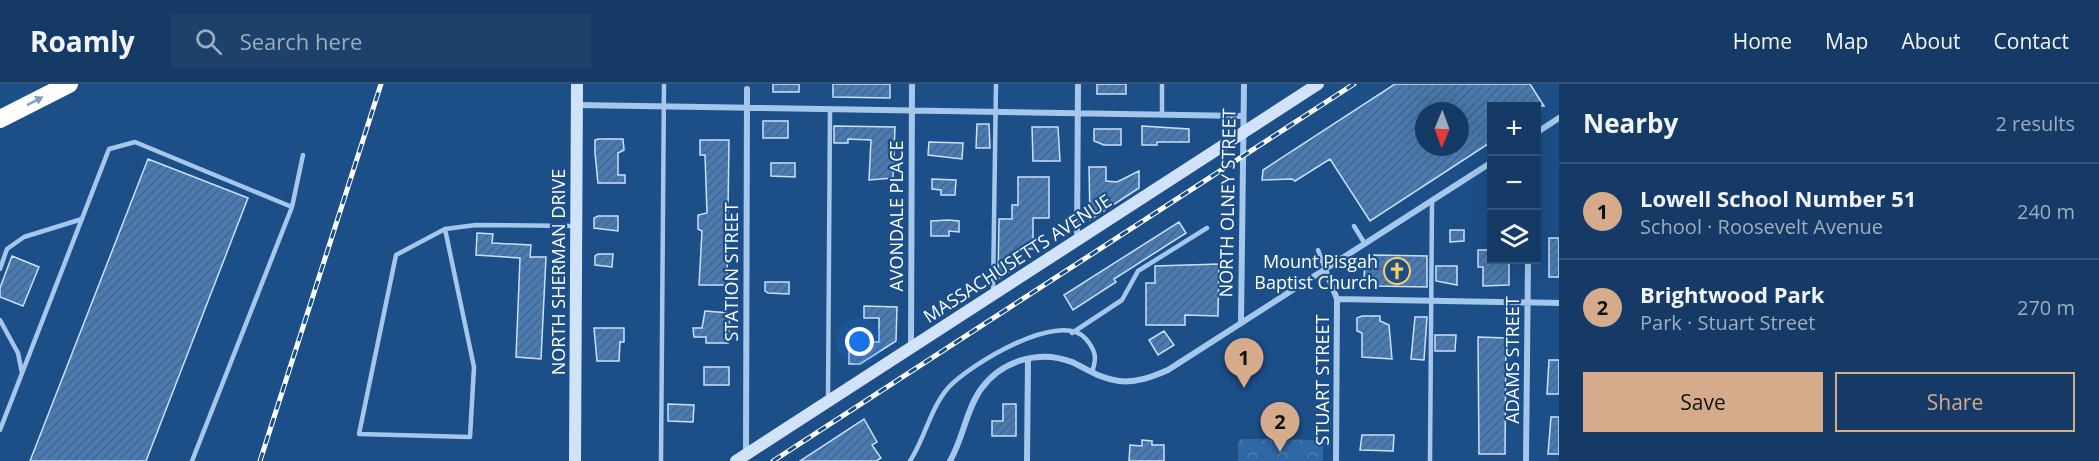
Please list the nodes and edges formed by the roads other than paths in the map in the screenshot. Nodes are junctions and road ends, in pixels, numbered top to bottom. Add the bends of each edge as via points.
1 (69, 84) edge
2 (577, 84) edge
3 (664, 84) edge
4 (912, 84) edge
5 (996, 84) edge
6 (1078, 84) edge
7 (1162, 84) edge
8 (1244, 84) edge
9 (1318, 84) edge
10 (747, 89) dead end
11 (577, 105) junction
12 (664, 107) junction
13 (747, 109) junction
14 (830, 110) junction
15 (912, 112) junction
16 (995, 113) junction
17 (1077, 114) junction
18 (1162, 114) junction
19 (1243, 116) junction
20 (1559, 118) edge
21 (0, 119) edge
22 (1541, 130) edge
23 (1243, 133) junction
24 (303, 155) dead end
25 (1487, 165) edge
26 (1432, 200) junction
27 (292, 207) junction
28 (82, 219) junction
29 (576, 226) junction
30 (1354, 226) dead end
31 (1207, 228) dead end
32 (445, 229) junction
33 (1077, 240) junction
34 (1365, 244) junction
35 (1318, 250) dead end
36 (1528, 264) edge
37 (0, 269) edge
38 (1325, 269) junction
39 (993, 295) junction
40 (1337, 299) junction
41 (1433, 300) junction
42 (1527, 302) junction
43 (1559, 303) edge
44 (0, 320) edge
45 (1241, 323) junction
46 (1072, 333) junction
47 (911, 348) junction
48 (1028, 359) junction
49 (1092, 372) junction
50 (22, 373) junction
51 (828, 402) junction
52 (0, 430) edge
53 (741, 458) edge
54 (192, 461) edge
55 (575, 461) edge
56 (661, 461) edge
57 (910, 461) edge
58 (950, 461) edge
59 (1027, 461) edge
60 (1336, 461) edge
61 (1430, 461) edge
62 (1526, 461) edge

21 -> 1 highway
2 - 11 street, NORTH SHERMAN DRIVE
3 - 12 lane
4 - 15 street, AVONDALE PLACE
5 - 16 lane
6 - 17 street
7 - 18 lane
8 - 19 street, NORTH OLNEY STREET
9 - 23 street, MASSACHUSETTS AVENUE
10 - 13 street, STATION STREET
11 - 12 street
11 - 29 street, NORTH SHERMAN DRIVE
12 - 13 street
12 - 56 lane
13 - 14 street
13 - 53 street, STATION STREET
14 - 15 street
14 - 51 lane
15 - 16 street
15 - 47 street, AVONDALE PLACE
16 - 17 street
16 - 39 lane
17 - 18 street
17 - 33 street
18 - 19 street
19 - 23 street, NORTH OLNEY STREET
20 - 22 street
23 - 33 street, MASSACHUSETTS AVENUE
23 - 45 street, NORTH OLNEY STREET
24 - 27 lane
25 - 26 street
26 - 34 street
26 - 41 lane
27 - 28 lane via 135,142 109,149
27 - 54 lane
28 - 37 lane via 24,237 7,249
28 - 50 lane
29 - 32 lane via 476,225
29 - 55 street, NORTH SHERMAN DRIVE
30 - 34 lane
31 - 46 lane via 1138,271 1122,300
32 - 32 lane via 396,255 359,434 470,437 474,367
33 - 39 street, MASSACHUSETTS AVENUE
34 - 38 street
35 - 38 lane
36 - 42 street, ADAMS STREET
38 - 40 street
38 - 45 street
39 - 47 street, MASSACHUSETTS AVENUE
40 - 41 street
40 - 60 street, STUART STREET
41 - 42 street
41 - 61 lane
42 - 43 street
42 - 62 street, ADAMS STREET
44 - 50 lane via 18,353
45 - 49 street via 1159,374 1128,382
46 - 49 lane via 1082,334 1095,349
46 - 57 lane via 1059,330 1011,346 949,387
47 - 51 street, MASSACHUSETTS AVENUE
48 - 49 street via 1061,359
48 - 58 street via 1006,366 982,388
48 - 59 street
50 - 52 lane
51 - 53 street, MASSACHUSETTS AVENUE

